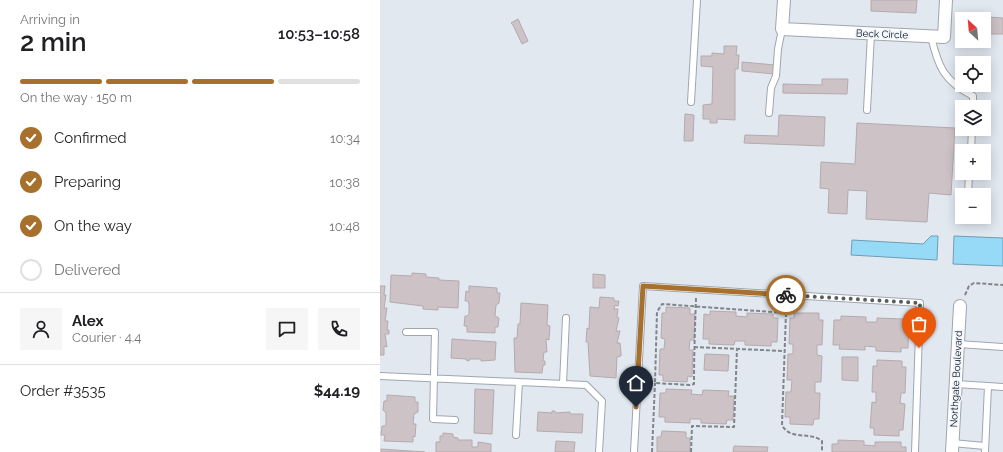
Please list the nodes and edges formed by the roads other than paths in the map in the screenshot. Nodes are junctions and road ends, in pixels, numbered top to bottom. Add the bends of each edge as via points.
1 (697, 0) edge
2 (784, 0) edge
3 (946, 0) edge
4 (782, 29) junction
5 (871, 34) junction
6 (931, 36) junction
7 (973, 100) edge
8 (691, 102) dead end
9 (867, 110) dead end
10 (769, 113) dead end
11 (960, 306) road end
12 (566, 318) dead end
13 (406, 332) dead end
14 (958, 344) junction
15 (1003, 347) edge
16 (380, 376) edge
17 (433, 378) junction
18 (519, 382) junction
19 (563, 384) junction
20 (956, 384) junction
21 (988, 386) junction
22 (1003, 386) edge
23 (455, 420) dead end
24 (516, 435) dead end
25 (952, 448) edge
26 (985, 449) edge
27 (599, 452) edge
28 (634, 452) edge
29 (914, 452) edge

1 - 8 lane
2 - 4 street
3 - 6 street, Beck Circle via 944,37
4 - 5 street, Beck Circle
4 - 10 lane
5 - 6 street, Beck Circle
5 - 9 lane
6 - 7 lane via 936,59 943,74 959,89 973,96
11 - 14 street, Northgate Boulevard
12 - 19 lane
13 - 17 lane via 435,332
14 - 15 lane
14 - 20 street, Northgate Boulevard
16 - 17 lane
17 - 18 lane
17 - 23 lane via 433,419
18 - 19 lane
18 - 24 lane
19 - 27 lane via 586,385 602,401
20 - 21 lane
20 - 25 street, Northgate Boulevard
21 - 22 lane
21 - 26 lane
25 - 26 lane
28 - 29 lane via 643,286 920,303

